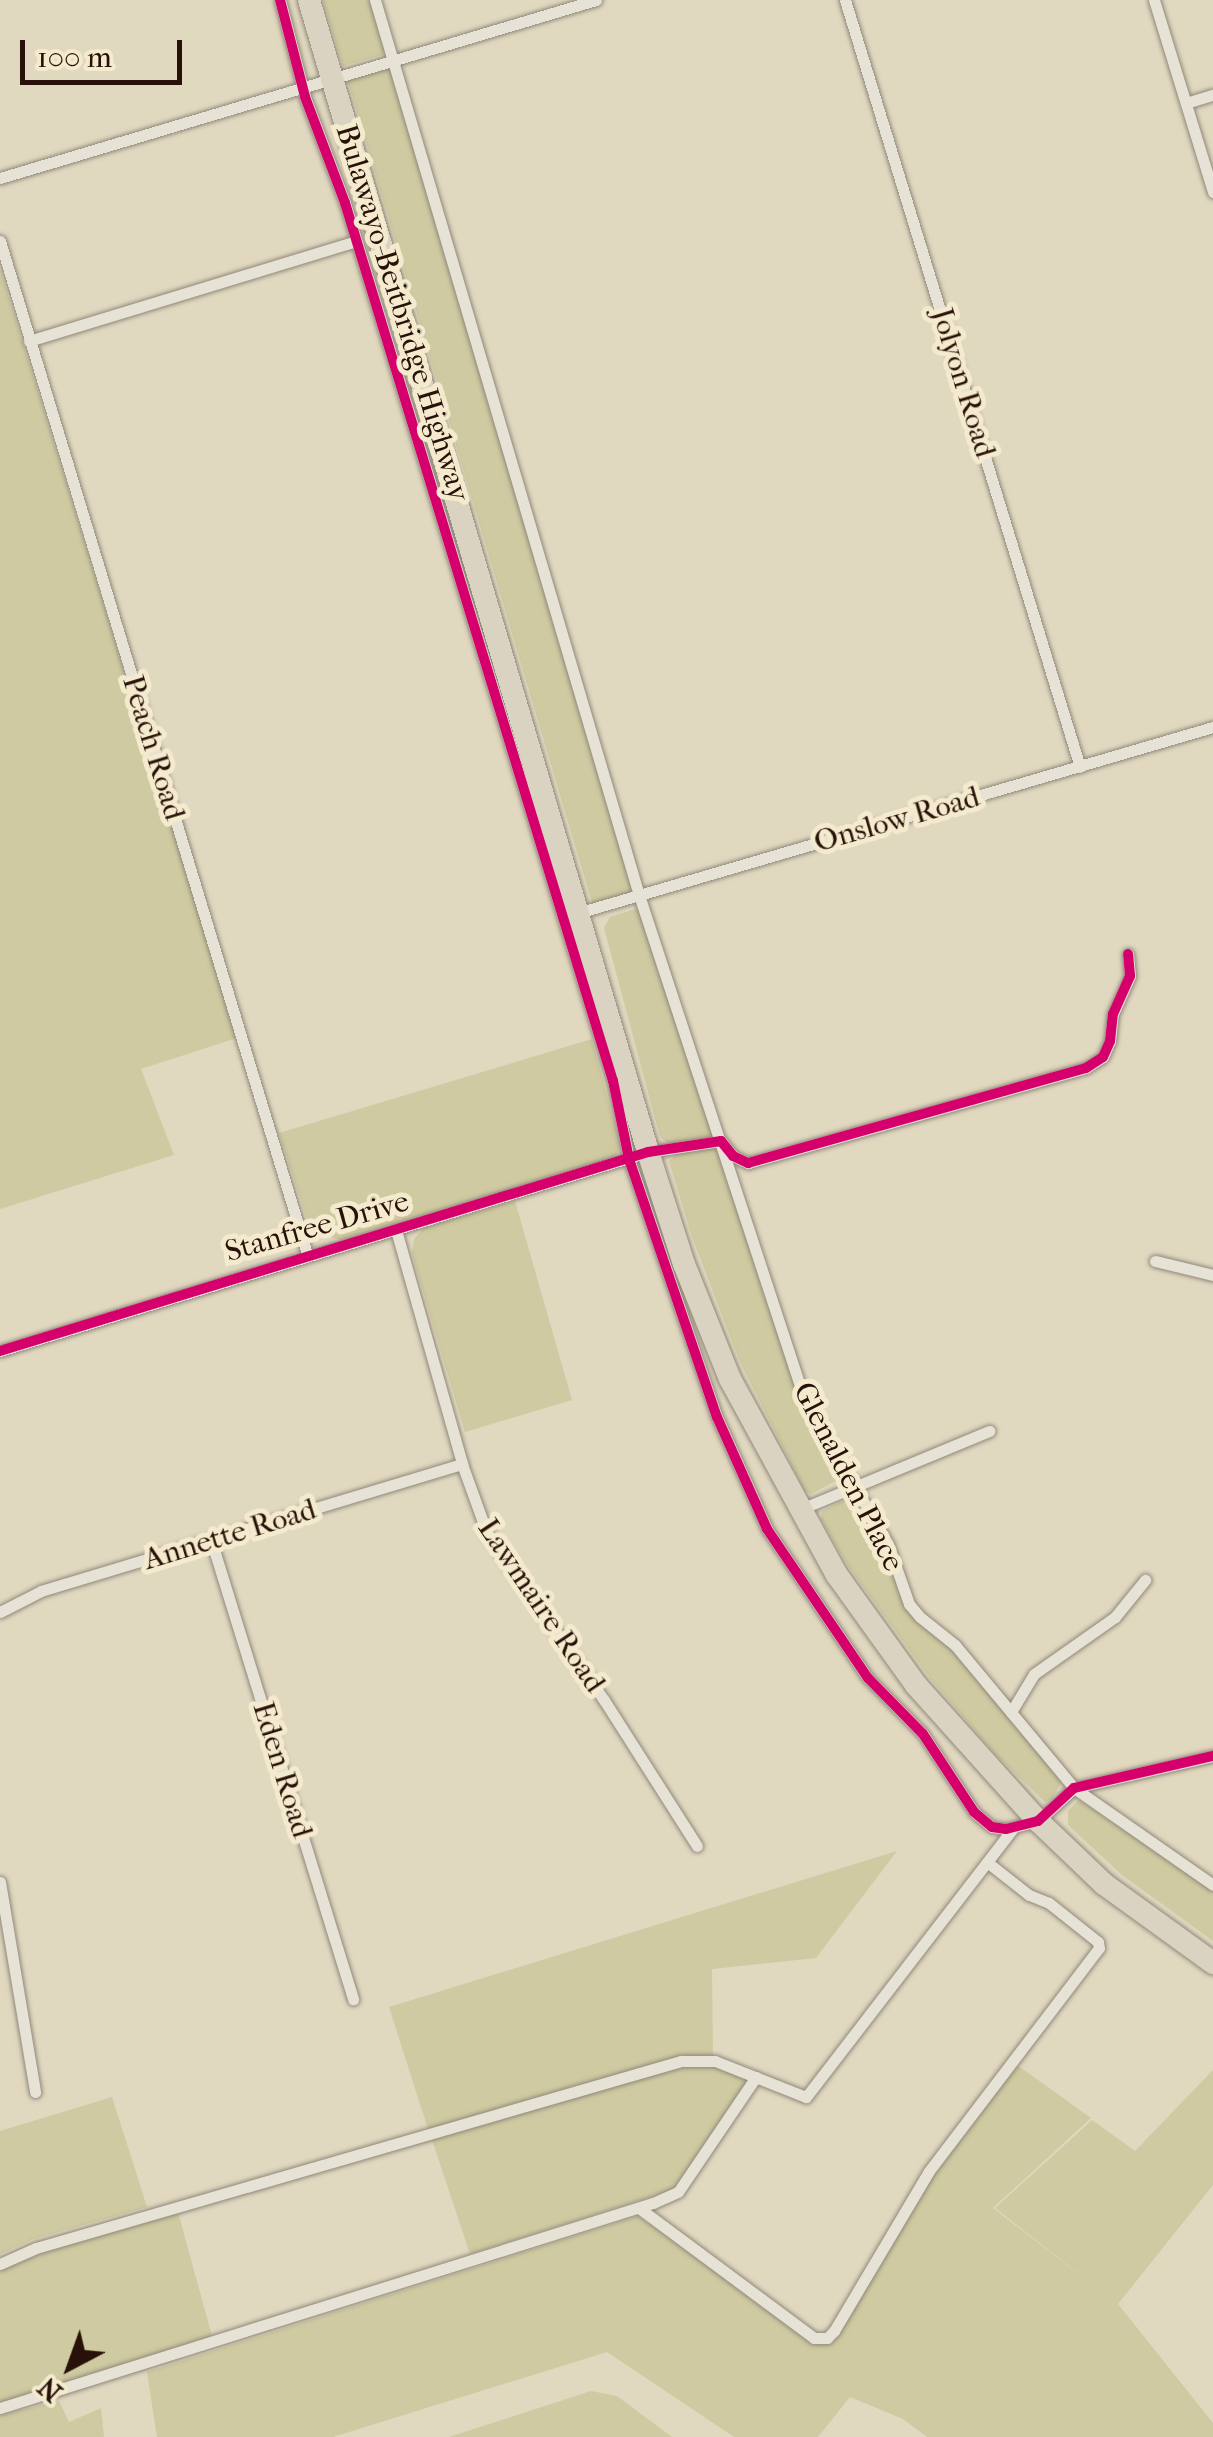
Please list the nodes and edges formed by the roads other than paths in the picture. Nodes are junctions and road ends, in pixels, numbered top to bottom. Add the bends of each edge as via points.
1 (280, 0) edge
2 (309, 0) edge
3 (375, 0) edge
4 (596, 0) edge
5 (846, 0) edge
6 (1154, 0) edge
7 (392, 58) junction
8 (331, 76) junction
9 (302, 85) junction
10 (1213, 95) edge
11 (1186, 103) junction
12 (0, 178) edge
13 (1213, 192) edge
14 (356, 241) junction
15 (0, 242) edge
16 (29, 340) junction
17 (1213, 726) edge
18 (504, 728) junction
19 (530, 740) junction
20 (1080, 767) junction
21 (639, 895) junction
22 (581, 912) junction
23 (581, 951) junction
24 (1128, 954) dead end
25 (721, 1142) junction
26 (638, 1156) junction
27 (396, 1230) junction
28 (307, 1254) junction
29 (1156, 1260) dead end
30 (1213, 1275) edge
31 (0, 1351) edge
32 (989, 1431) dead end
33 (462, 1464) junction
34 (852, 1486) junction
35 (801, 1509) junction
36 (211, 1540) junction
37 (1145, 1580) dead end
38 (0, 1612) edge
39 (1010, 1712) junction
40 (1213, 1756) edge
41 (1074, 1788) junction
42 (1038, 1821) junction
43 (1013, 1828) junction
44 (698, 1846) dead end
45 (987, 1862) junction
46 (0, 1882) edge
47 (1213, 1885) edge
48 (1213, 1964) edge
49 (354, 2000) dead end
50 (756, 2077) junction
51 (36, 2092) dead end
52 (638, 2208) junction
53 (0, 2264) edge
54 (0, 2408) edge

1 - 9 street
2 - 8 highway, Bulawayo-Beitbridge Highway
3 - 7 street, Glenalden Place
4 - 7 street
5 - 20 street, Jolyon Road
6 - 11 street
7 - 8 street
7 - 21 street, Glenalden Place
8 - 9 street
8 - 19 highway, Bulawayo-Beitbridge Highway
9 - 12 street
9 - 14 street
10 - 11 street
11 - 13 street
14 - 16 street
14 - 18 street
15 - 16 street, Peach Road
16 - 28 street, Peach Road
17 - 20 street, Onslow Road
18 - 19 street
18 - 23 street
19 - 22 highway, Bulawayo-Beitbridge Highway
20 - 21 street, Onslow Road
21 - 22 street, Onslow Road
21 - 25 street, Glenalden Place
22 - 23 highway, Bulawayo-Beitbridge Highway
23 - 26 highway, Bulawayo-Beitbridge Highway
24 - 25 street via 1130,976 1113,1014 1110,1041 1086,1068 748,1163
25 - 26 street, Stanfree Drive
25 - 34 street, Glenalden Place via 804,1398
26 - 27 street, Stanfree Drive
26 - 35 highway, Bulawayo-Beitbridge Highway via 730,1379
26 - 43 street via 717,1417 767,1529 868,1678 923,1734 980,1818 998,1829
27 - 28 street, Stanfree Drive
27 - 33 street, Lawmaire Road
28 - 31 street, Stanfree Drive
29 - 30 street
32 - 34 street
33 - 36 street, Annette Road
33 - 44 street, Lawmaire Road via 496,1548 562,1636
34 - 35 street
34 - 39 street, Glenalden Place via 888,1544 909,1604 955,1645
35 - 42 highway, Bulawayo-Beitbridge Highway via 837,1575 906,1672
36 - 38 street, Annette Road via 41,1591
36 - 49 street, Eden Road
37 - 39 street via 1114,1616 1034,1674
39 - 41 street, Glenalden Place
40 - 41 street
41 - 42 street
41 - 47 street, Glenalden Place
42 - 43 street
42 - 48 highway, Bulawayo-Beitbridge Highway via 1104,1884
43 - 45 street
45 - 50 street via 806,2097
45 - 52 street via 1049,1903 1099,1948 928,2171 834,2332 814,2338
46 - 51 street
50 - 52 street via 678,2192
50 - 53 street via 715,2061 681,2060
52 - 54 street

